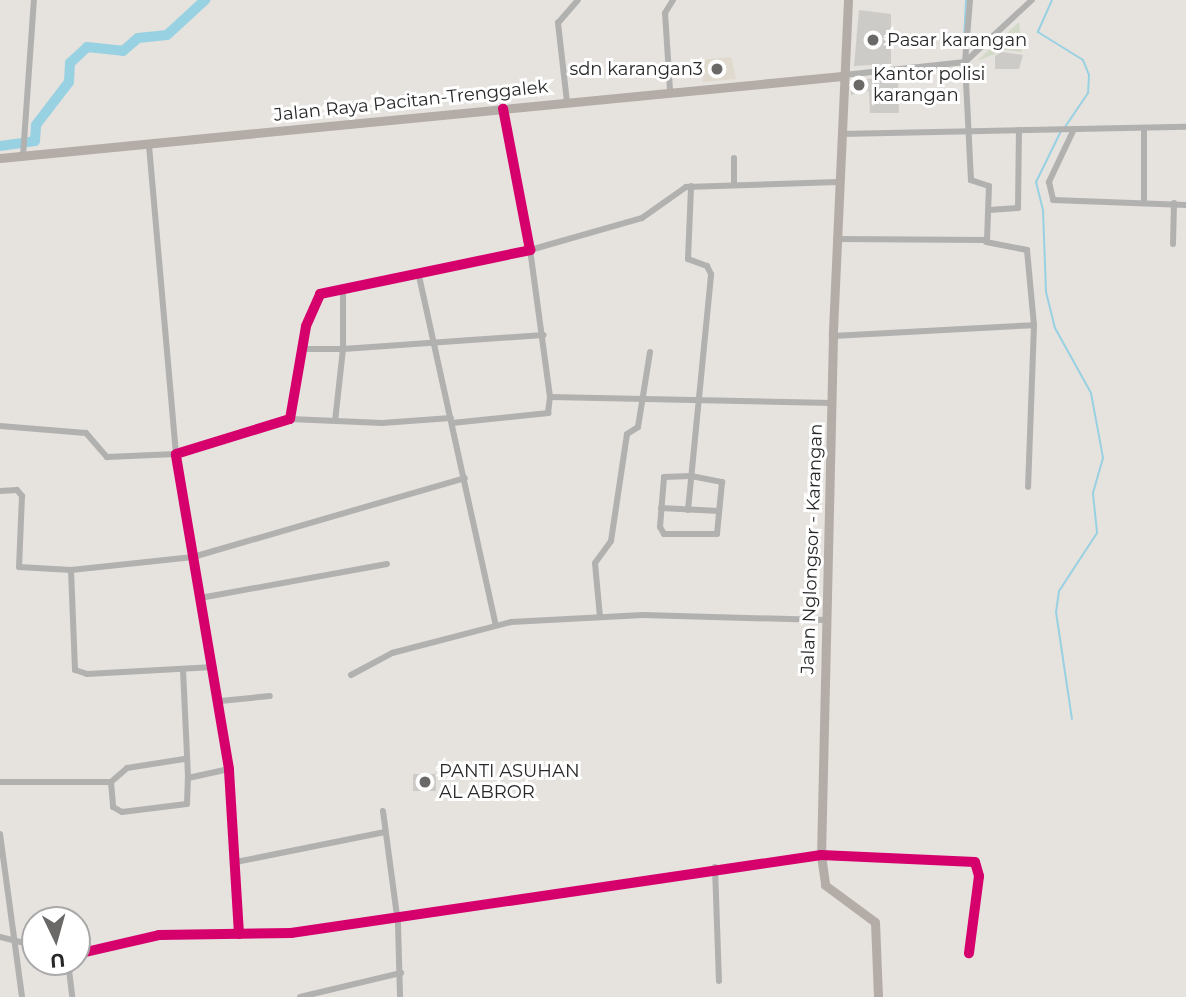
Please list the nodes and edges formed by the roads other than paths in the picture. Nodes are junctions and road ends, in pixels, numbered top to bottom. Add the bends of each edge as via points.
1 (34, 0) edge
2 (578, 0) edge
3 (673, 0) edge
4 (849, 0) edge
5 (970, 0) edge
6 (1032, 0) edge
7 (965, 62) junction
8 (842, 75) junction
9 (670, 90) junction
10 (567, 102) junction
11 (503, 109) junction
12 (1186, 127) edge
13 (1144, 128) junction
14 (1073, 129) junction
15 (967, 130) junction
16 (1019, 130) junction
17 (841, 134) junction
18 (149, 144) junction
19 (23, 151) junction
20 (0, 158) edge
21 (734, 158) dead end
22 (838, 182) junction
23 (734, 184) junction
24 (691, 186) junction
25 (1144, 201) junction
26 (1174, 203) junction
27 (1186, 205) edge
28 (989, 211) junction
29 (836, 239) junction
30 (986, 242) junction
31 (1173, 244) dead end
32 (530, 250) junction
33 (419, 276) junction
34 (343, 289) junction
35 (1034, 324) junction
36 (544, 335) junction
37 (833, 336) junction
38 (433, 341) junction
39 (303, 349) junction
40 (343, 349) junction
41 (650, 352) dead end
42 (550, 397) junction
43 (642, 398) junction
44 (699, 400) junction
45 (832, 403) junction
46 (290, 419) junction
47 (452, 420) junction
48 (335, 421) junction
49 (0, 426) edge
50 (176, 454) junction
51 (691, 476) junction
52 (465, 478) junction
53 (1028, 487) dead end
54 (0, 491) edge
55 (661, 508) junction
56 (688, 510) junction
57 (719, 511) junction
58 (193, 557) junction
59 (387, 564) dead end
60 (71, 570) junction
61 (200, 598) junction
62 (600, 617) junction
63 (825, 620) junction
64 (496, 625) junction
65 (214, 667) junction
66 (183, 670) junction
67 (351, 675) dead end
68 (270, 696) dead end
69 (220, 701) junction
70 (184, 759) junction
71 (229, 769) junction
72 (188, 778) junction
73 (0, 782) edge
74 (111, 782) junction
75 (383, 811) dead end
76 (385, 832) junction
77 (0, 834) edge
78 (1, 846) edge
79 (821, 855) junction
80 (236, 862) junction
81 (715, 867) junction
82 (393, 916) junction
83 (239, 934) junction
84 (0, 937) edge
85 (17, 939) junction
86 (21, 941) edge
87 (91, 951) edge
88 (969, 953) dead end
89 (401, 973) junction
90 (70, 976) edge
91 (719, 981) dead end
92 (22, 997) edge
93 (72, 997) edge
94 (300, 997) edge
95 (400, 997) edge
96 (878, 997) edge

1 - 19 street
2 - 10 street via 558,23
3 - 9 street via 665,13
4 - 8 highway, Jalan Nglongsor - Karangan
5 - 7 street
6 - 7 street
7 - 8 street
7 - 15 street
8 - 9 highway, Jalan Raya Pacitan-Trenggalek
8 - 17 highway, Jalan Nglongsor - Karangan
9 - 10 highway, Jalan Raya Pacitan-Trenggalek
10 - 11 highway, Jalan Raya Pacitan-Trenggalek
11 - 18 highway, Jalan Raya Pacitan-Trenggalek
11 - 32 street
12 - 13 street
13 - 14 street
13 - 25 street
14 - 16 street
14 - 25 street via 1049,182 1053,200
15 - 16 street
15 - 17 street via 914,136
15 - 28 street via 971,183 989,186
16 - 28 street via 1018,208
17 - 22 highway, Jalan Nglongsor - Karangan
18 - 19 highway, Jalan Raya Pacitan-Trenggalek
18 - 50 street
19 - 20 highway, Jalan Raya Pacitan-Trenggalek
21 - 23 street
22 - 23 street
22 - 29 highway, Jalan Nglongsor - Karangan
23 - 24 street
24 - 32 street via 642,218
24 - 44 street via 688,259 707,266 711,274
25 - 26 street
26 - 27 street
26 - 31 street
28 - 30 street
29 - 30 street
29 - 37 highway, Jalan Nglongsor - Karangan
30 - 35 street via 1027,250
32 - 33 street
32 - 36 street
33 - 34 street
33 - 38 street
34 - 39 street via 315,300
34 - 40 street
35 - 37 street
35 - 53 street
36 - 38 street
36 - 42 street
37 - 45 highway, Jalan Nglongsor - Karangan
38 - 40 street
38 - 47 street
39 - 40 street
39 - 46 street
40 - 48 street
41 - 43 street
42 - 43 street
42 - 47 street via 548,413
43 - 44 street
43 - 62 street via 638,427 627,433 611,541 595,563
44 - 45 street
44 - 51 street
45 - 63 highway, Jalan Nglongsor - Karangan
46 - 48 street
46 - 50 street
47 - 48 street
47 - 52 street
49 - 50 street via 86,433 107,457
50 - 58 street
51 - 55 street via 664,477
51 - 56 street
51 - 57 street via 721,480
52 - 58 street
52 - 64 street
54 - 60 street via 18,490 22,496 19,567
55 - 56 street
55 - 57 street via 660,530 667,535 716,535
56 - 57 street
58 - 60 street
58 - 61 street
59 - 61 street
60 - 66 street via 75,670
61 - 65 street
62 - 63 street
62 - 64 street
63 - 79 highway, Jalan Nglongsor - Karangan
64 - 67 street via 393,653
65 - 66 street
65 - 69 street
66 - 70 street via 190,730
68 - 69 street
69 - 71 street
70 - 72 street
70 - 74 street via 127,768
71 - 72 street
71 - 80 street
72 - 74 street via 187,804 122,813 113,807
73 - 74 street
75 - 76 street
76 - 80 street
76 - 82 street
77 - 78 street
78 - 85 street
79 - 81 street
79 - 88 street via 975,862 979,876
79 - 96 highway, Jalan Nglongsor - Karangan via 825,885 875,922
80 - 83 street
81 - 82 street via 475,908
81 - 91 street
82 - 83 street
82 - 89 street
83 - 87 street via 159,934
84 - 85 street
85 - 86 street
85 - 92 street
89 - 94 street
89 - 95 street
90 - 93 street

